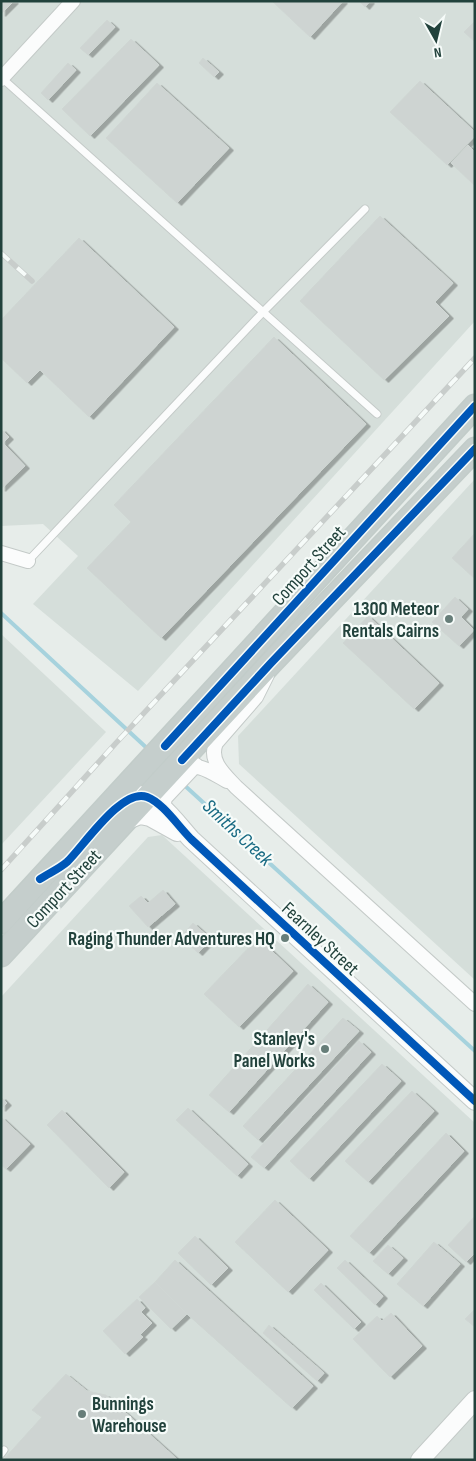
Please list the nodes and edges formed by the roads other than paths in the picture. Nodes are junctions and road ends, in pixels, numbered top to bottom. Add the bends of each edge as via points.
1 (73, 1) edge
2 (2, 79) edge
3 (365, 208) dead end
4 (263, 312) junction
5 (475, 406) edge
6 (377, 414) dead end
7 (475, 449) edge
8 (1, 553) edge
9 (28, 560) joint
10 (271, 663) junction
11 (174, 778) junction
12 (236, 787) junction
13 (125, 821) junction
14 (190, 839) junction
15 (40, 878) junction
16 (1, 922) edge
17 (1, 955) edge
18 (475, 1004) edge
19 (475, 1101) edge
20 (473, 1406) edge
21 (420, 1460) edge

1 - 2 street
2 - 4 lane
3 - 4 lane
4 - 6 lane
4 - 9 lane
5 - 15 highway, Comport Street via 144,769
7 - 10 highway, Comport Street
8 - 9 street
10 - 11 highway, Comport Street
10 - 12 street via 260,693 214,747 217,764
11 - 12 street via 201,766
11 - 13 highway, Comport Street
11 - 14 street, Fearnley Street
11 - 15 street via 122,802 65,864
12 - 18 street
13 - 14 street, Fearnley Street via 140,815
13 - 17 highway, Comport Street
14 - 19 street, Fearnley Street
15 - 16 highway, Comport Street
20 - 21 street

